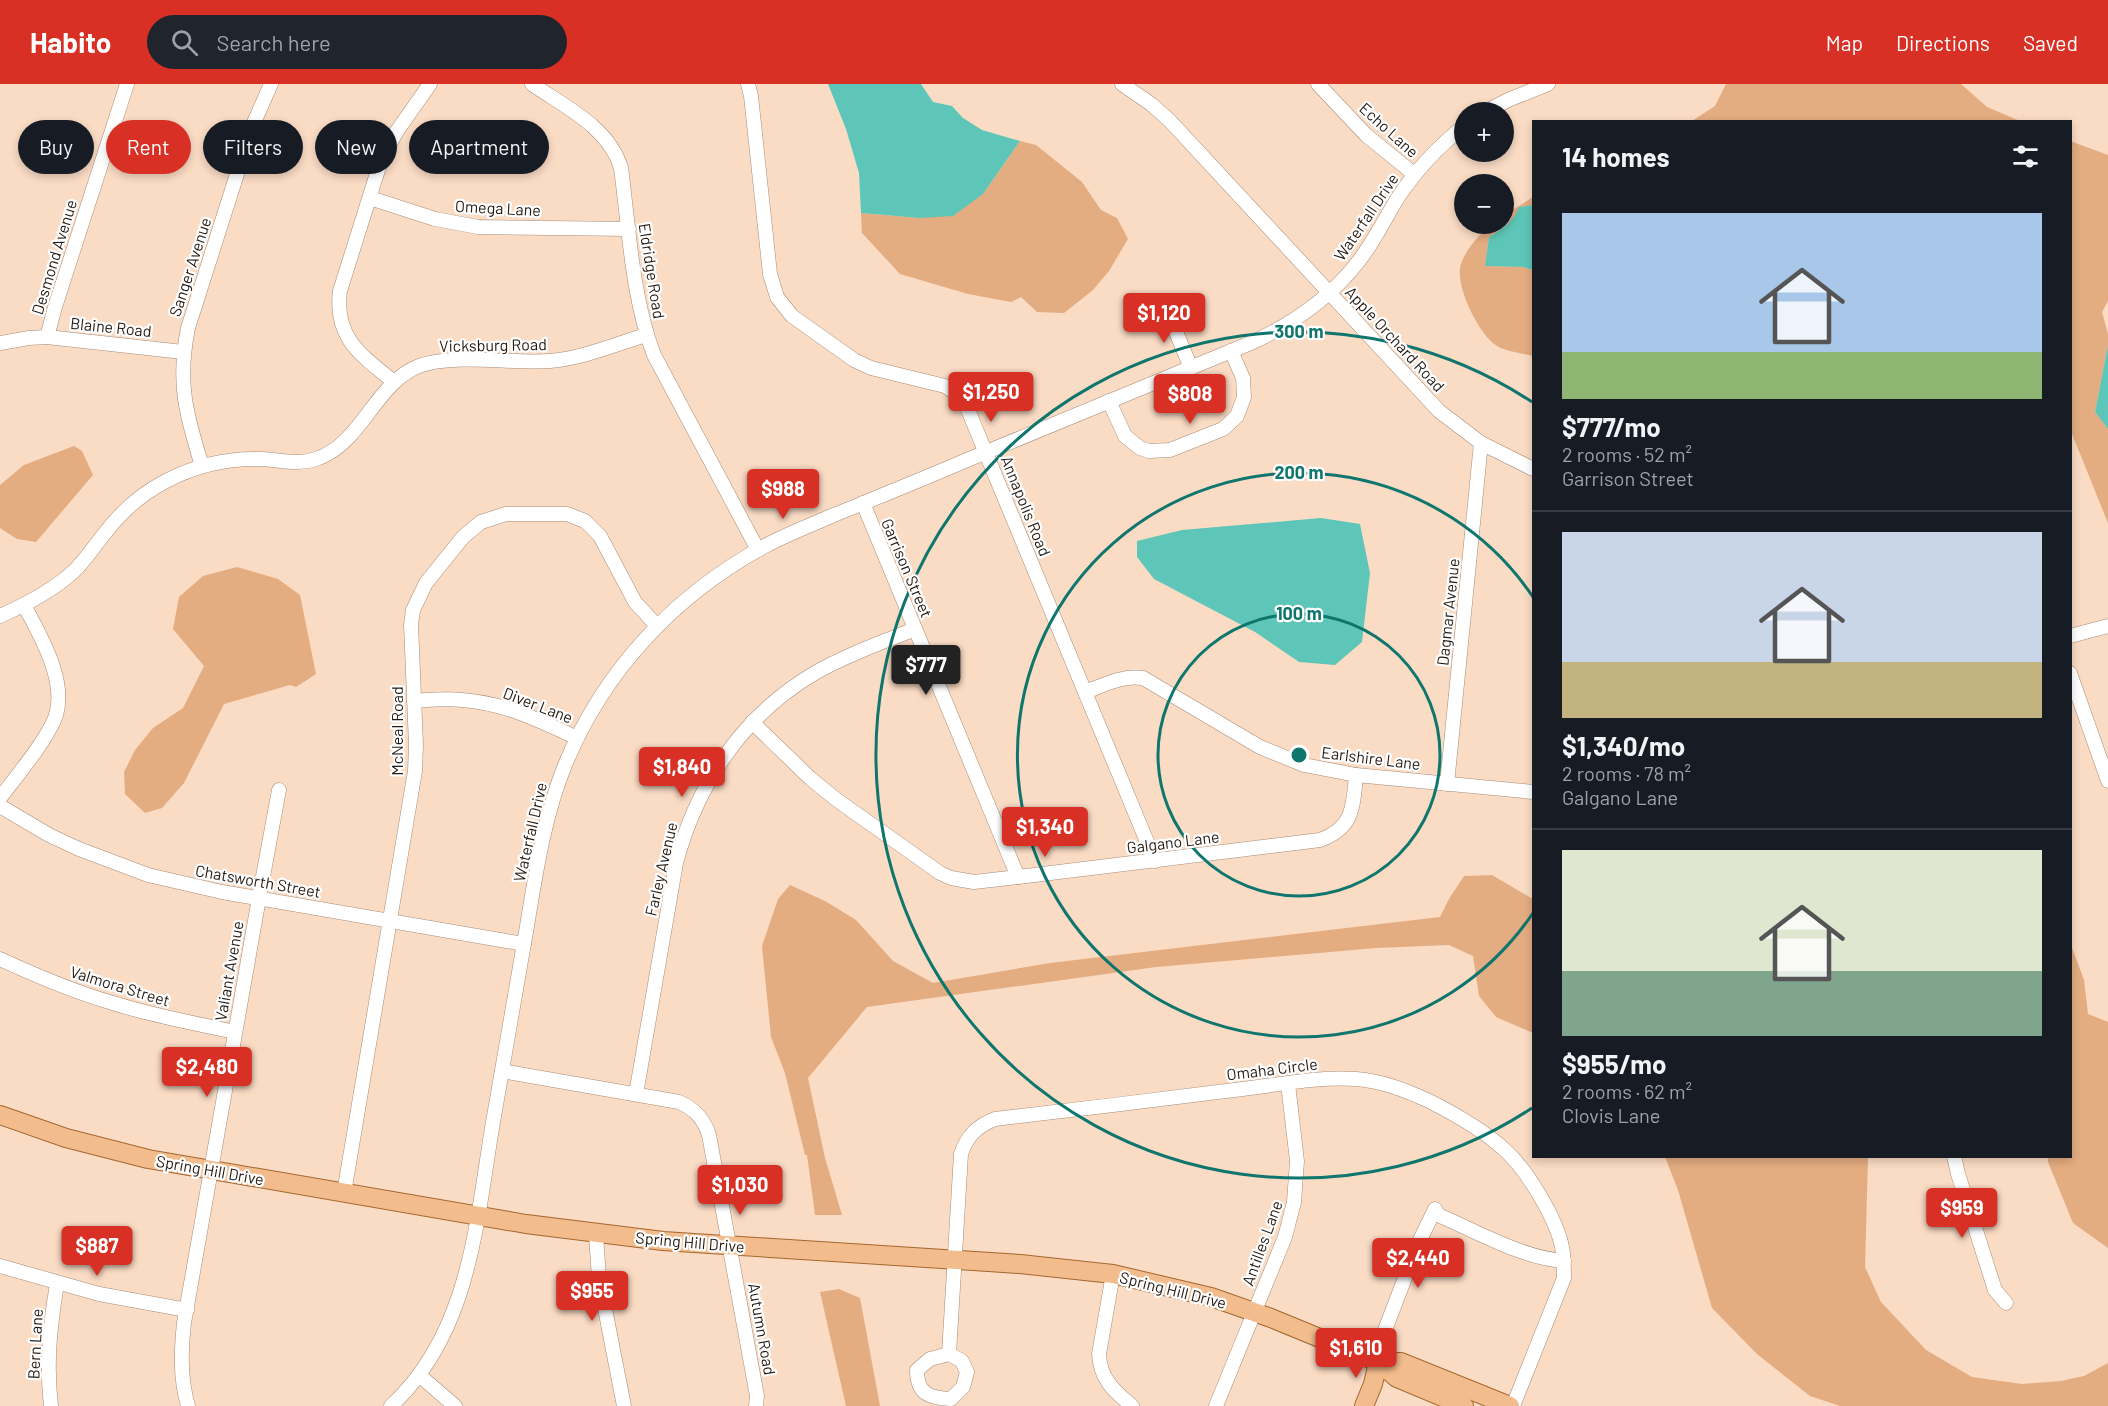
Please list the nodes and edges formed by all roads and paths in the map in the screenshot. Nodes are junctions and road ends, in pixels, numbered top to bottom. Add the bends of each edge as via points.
1 (127, 84) edge
2 (271, 84) edge
3 (430, 84) edge
4 (532, 84) edge
5 (748, 84) edge
6 (1318, 84) edge
7 (1125, 85) edge
8 (1539, 86) edge
9 (1506, 102) edge
10 (1454, 134) edge
11 (1414, 174) junction
12 (370, 198) junction
13 (629, 229) junction
14 (1330, 293) junction
15 (1166, 308) dead end
16 (646, 335) junction
17 (47, 337) junction
18 (0, 343) edge
19 (1231, 351) junction
20 (183, 352) junction
21 (1191, 368) junction
22 (394, 382) junction
23 (1109, 401) junction
24 (1481, 444) junction
25 (986, 452) junction
26 (202, 466) junction
27 (1532, 469) edge
28 (863, 503) junction
29 (759, 550) junction
30 (24, 605) junction
31 (0, 616) edge
32 (657, 626) junction
33 (2108, 626) edge
34 (915, 628) junction
35 (2072, 635) edge
36 (2072, 679) edge
37 (1085, 692) junction
38 (414, 700) junction
39 (752, 722) junction
40 (577, 738) junction
41 (1356, 774) junction
42 (2108, 781) edge
43 (1447, 784) junction
44 (279, 790) dead end
45 (1532, 792) edge
46 (0, 798) edge
47 (0, 806) edge
48 (1155, 861) junction
49 (1018, 877) junction
50 (258, 898) junction
51 (389, 921) junction
52 (524, 944) junction
53 (0, 959) edge
54 (235, 1032) junction
55 (502, 1071) junction
56 (1288, 1084) junction
57 (636, 1094) junction
58 (0, 1115) edge
59 (1954, 1158) edge
60 (212, 1170) junction
61 (344, 1193) junction
62 (477, 1215) junction
63 (596, 1234) junction
64 (730, 1246) junction
65 (955, 1260) junction
66 (1564, 1261) junction
67 (0, 1266) edge
68 (1113, 1274) junction
69 (57, 1284) junction
70 (2006, 1303) dead end
71 (187, 1310) junction
72 (1254, 1311) junction
73 (949, 1354) dead end
74 (1378, 1362) junction
75 (419, 1375) junction
76 (51, 1406) edge
77 (188, 1406) edge
78 (392, 1406) edge
79 (455, 1406) edge
80 (624, 1406) edge
81 (756, 1406) edge
82 (1132, 1406) edge
83 (1216, 1406) edge
84 (1364, 1406) edge
85 (1464, 1406) edge
86 (1511, 1406) edge

1 - 17 street, Desmond Avenue
2 - 20 street, Sanger Avenue via 252,127
3 - 12 street via 387,149
4 - 13 street, Eldridge Road via 597,129 610,143 621,168
5 - 25 street, Annapolis Road via 770,274 777,297 792,316 861,364 938,384 954,392 966,405
6 - 11 street, Echo Lane via 1365,135
7 - 14 street, Apple Orchard Road via 1170,121
8 - 9 street
10 - 11 street, Waterfall Drive
11 - 14 street, Waterfall Drive via 1358,262
12 - 13 street, Omega Lane via 435,219 478,227
12 - 22 street via 340,291 339,315 356,350
13 - 16 street, Eldridge Road
14 - 19 street, Waterfall Drive via 1292,322
14 - 24 street, Apple Orchard Road via 1439,411
15 - 21 street
16 - 22 street, Vicksburg Road via 559,360 430,363
16 - 29 street, Eldridge Road
17 - 18 street, Blaine Road
17 - 20 street, Blaine Road
19 - 21 street, Waterfall Drive
19 - 23 street via 1244,387 1242,406 1223,429 1161,452 1140,448 1125,436
20 - 26 street, Sanger Avenue via 186,415
21 - 23 street, Waterfall Drive
22 - 26 street, Vicksburg Road via 343,443 322,457 297,462 241,459
23 - 25 street, Waterfall Drive
24 - 27 street, Apple Orchard Road
24 - 43 street, Dagmar Avenue
25 - 28 street, Waterfall Drive
25 - 37 street, Annapolis Road
26 - 30 street, Vicksburg Road via 166,481 132,504 74,571
28 - 29 street, Waterfall Drive
28 - 34 street, Garrison Street
29 - 32 street, Waterfall Drive via 707,582
30 - 31 street, Vicksburg Road
30 - 46 street via 57,679 58,703 50,729
32 - 38 street, McNeal Road via 635,602 600,536 585,520 558,514 506,514 492,518 463,537 419,595 411,625
32 - 40 street, Waterfall Drive via 617,673
33 - 35 street
34 - 39 street, Farley Avenue via 814,673
34 - 49 street, Garrison Street
36 - 42 street
37 - 41 street, Earlshire Lane via 1127,677 1143,678 1271,752 1304,765
37 - 48 street, Annapolis Road
38 - 40 street, Diver Lane via 459,699 506,708
38 - 51 street, McNeal Road via 415,771
39 - 49 street, Galgano Lane via 837,800 940,873 974,882
39 - 57 street, Farley Avenue via 718,764 683,838
40 - 52 street, Waterfall Drive via 545,828
41 - 43 street, Earlshire Lane
41 - 48 street, Galgano Lane via 1351,813 1331,836
43 - 45 street, Earlshire Lane
44 - 50 street, Valiant Avenue
47 - 50 street, Chatsworth Street via 49,835 114,864 184,885
48 - 49 street, Galgano Lane
50 - 51 street, Chatsworth Street
50 - 54 street, Valiant Avenue
51 - 52 street, Chatsworth Street
51 - 61 street, McNeal Road
52 - 55 street, Waterfall Drive
53 - 54 street, Valmora Street via 113,1004
54 - 60 street, Valiant Avenue
55 - 57 street
55 - 62 street, Waterfall Drive
56 - 65 street, Omaha Circle via 986,1123 970,1136 962,1154
56 - 66 street, Omaha Circle via 1339,1078 1380,1082 1420,1097 1469,1124 1505,1150 1531,1182 1561,1244
56 - 72 street, Antilles Lane via 1297,1161 1294,1202 1285,1237
57 - 64 street, Autumn Road via 679,1102 703,1119
58 - 60 main road, Spring Hill Drive via 108,1150
59 - 70 street via 1995,1290
60 - 61 main road, Spring Hill Drive
60 - 71 street, Valiant Avenue
61 - 62 main road, Spring Hill Drive
62 - 63 main road, Spring Hill Drive
62 - 75 street, Waterfall Drive via 456,1307 435,1352
63 - 64 main road, Spring Hill Drive
63 - 80 street via 599,1278
64 - 65 main road, Spring Hill Drive
64 - 81 street, Autumn Road
65 - 68 main road, Spring Hill Drive
65 - 73 street, Omaha Circle
66 - 74 street via 1546,1260 1438,1215 1436,1209 1418,1244 1380,1343
66 - 86 street, Omaha Circle via 1560,1293
67 - 69 street
68 - 72 main road, Spring Hill Drive
68 - 82 street via 1099,1364 1107,1383
69 - 71 street
69 - 76 street, Bern Lane via 49,1332
71 - 77 street, Valiant Avenue via 181,1359
72 - 74 main road, Spring Hill Drive
72 - 83 street, Antilles Lane
74 - 84 main road
74 - 85 main road, Spring Hill Drive via 1397,1378
74 - 86 main road, Spring Hill Drive via 1401,1362
75 - 78 street, Waterfall Drive
75 - 79 street

